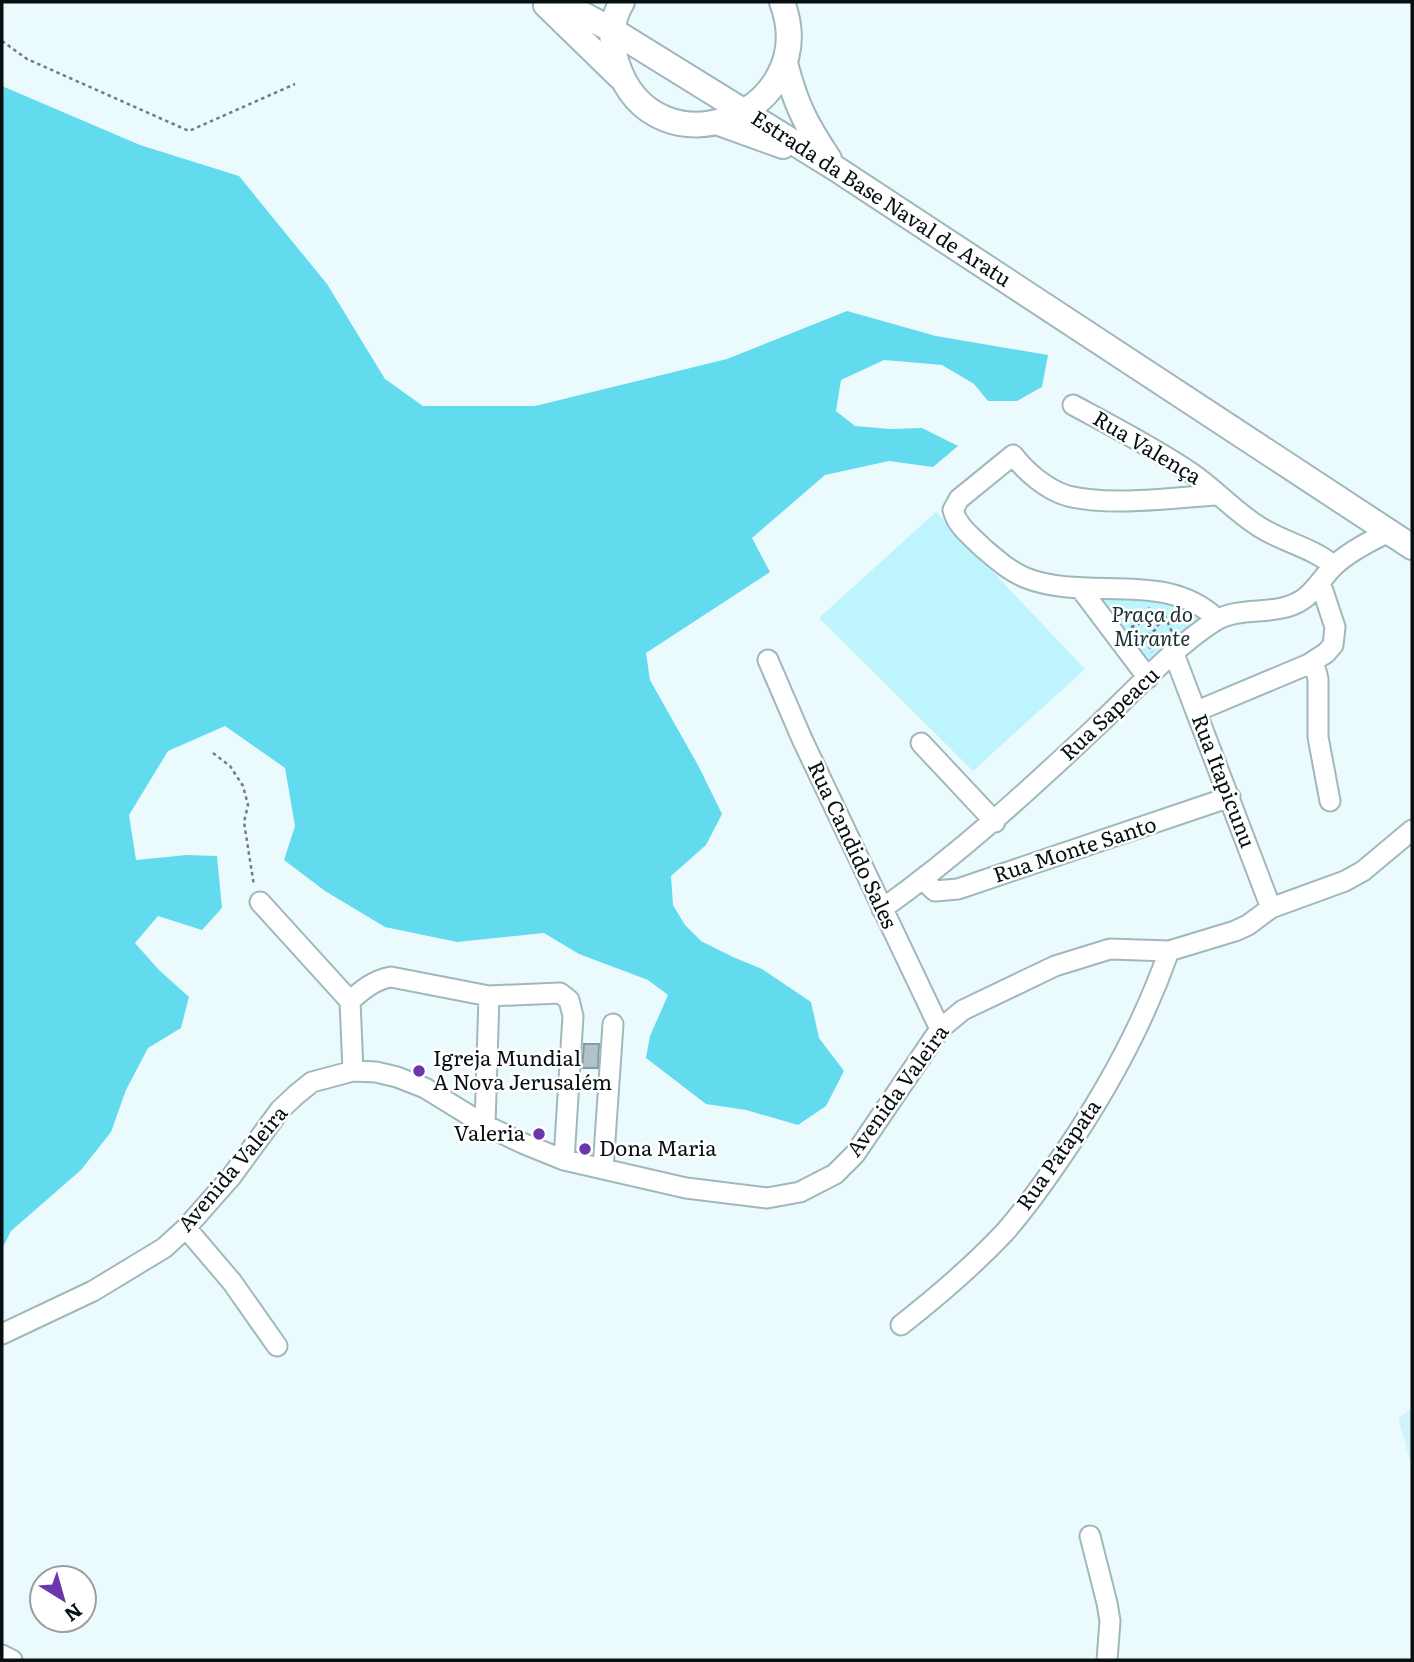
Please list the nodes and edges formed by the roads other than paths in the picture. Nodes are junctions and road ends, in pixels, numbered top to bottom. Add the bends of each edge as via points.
1 (543, 2) edge
2 (560, 2) edge
3 (622, 2) edge
4 (783, 2) edge
5 (612, 30) junction
6 (785, 63) junction
7 (626, 84) junction
8 (746, 111) junction
9 (719, 123) junction
10 (835, 168) junction
11 (1073, 405) dead end
12 (1219, 495) junction
13 (1389, 532) junction
14 (1412, 547) edge
15 (1334, 566) junction
16 (1320, 582) junction
17 (1080, 588) junction
18 (1217, 620) junction
19 (1175, 653) junction
20 (768, 660) dead end
21 (1309, 664) junction
22 (1149, 678) junction
23 (1196, 710) junction
24 (921, 743) dead end
25 (1230, 797) junction
26 (1330, 801) dead end
27 (995, 822) junction
28 (1412, 830) edge
29 (923, 880) junction
30 (260, 902) road end
31 (1271, 908) junction
32 (882, 909) junction
33 (1169, 951) junction
34 (489, 996) junction
35 (350, 1001) junction
36 (613, 1024) dead end
37 (940, 1029) junction
38 (353, 1071) junction
39 (485, 1125) junction
40 (564, 1160) junction
41 (603, 1169) junction
42 (186, 1228) junction
43 (901, 1325) dead end
44 (2, 1334) edge
45 (277, 1346) dead end
46 (1090, 1536) dead end
47 (2, 1655) edge
48 (12, 1660) edge
49 (1107, 1660) edge

1 - 7 main road
2 - 5 main road, Estrada da Base Naval de Aratu
3 - 5 main road
4 - 6 main road via 789,38
5 - 7 main road via 614,52
5 - 8 main road, Estrada da Base Naval de Aratu
6 - 8 main road via 776,82
6 - 10 main road via 809,129
7 - 9 main road via 645,105 671,120 692,125
8 - 9 main road
8 - 10 main road, Estrada da Base Naval de Aratu
9 - 10 main road
10 - 13 main road, Estrada da Base Naval de Aratu
11 - 12 street, Rua Valença via 1153,448
12 - 15 street, Rua Valença via 1255,524
12 - 17 street, Rua Valença via 1105,501 1066,495 1030,473 1013,455 954,506 964,530 1000,563 1041,583
13 - 14 main road, Estrada da Base Naval de Aratu
13 - 15 street, Rua Sapeacu
15 - 16 street, Rua Sapeacu
16 - 18 street, Rua Sapeacu via 1294,604
16 - 21 street via 1336,635 1326,653
17 - 18 street via 1151,590 1198,604
17 - 22 street
18 - 19 street, Rua Sapeacu
19 - 22 street, Rua Sapeacu
19 - 23 street, Rua Itapicunu
20 - 32 street, Rua Candido Sales
21 - 23 street
21 - 26 street via 1318,679 1318,737
22 - 27 street, Rua Sapeacu
23 - 25 street, Rua Itapicunu
24 - 27 street
25 - 29 street, Rua Monte Santo via 958,889 935,891
25 - 31 street, Rua Itapicunu
27 - 29 street, Rua Sapeacu
28 - 31 street, Avenida Valeira via 1345,881
29 - 32 street, Rua Sapeacu
30 - 35 street
31 - 33 street, Avenida Valeira via 1235,931
32 - 37 street, Rua Candido Sales
33 - 37 street, Avenida Valeira via 1110,948 1055,966 963,1010
33 - 43 street, Rua Patapata via 1122,1058 1038,1190 972,1265
34 - 35 street via 391,978 370,985
34 - 39 street
34 - 40 street via 561,993 569,1000 573,1016
35 - 38 street
36 - 41 street
37 - 41 street, Avenida Valeira via 855,1154 835,1174 800,1192 782,1197 742,1195
38 - 39 street, Avenida Valeira via 397,1077 425,1088
38 - 42 street, Avenida Valeira via 312,1082 297,1094
39 - 40 street, Avenida Valeira
40 - 41 street, Avenida Valeira
42 - 44 street, Avenida Valeira via 164,1248 93,1291
42 - 45 street
46 - 49 street via 1110,1621
47 - 48 street

